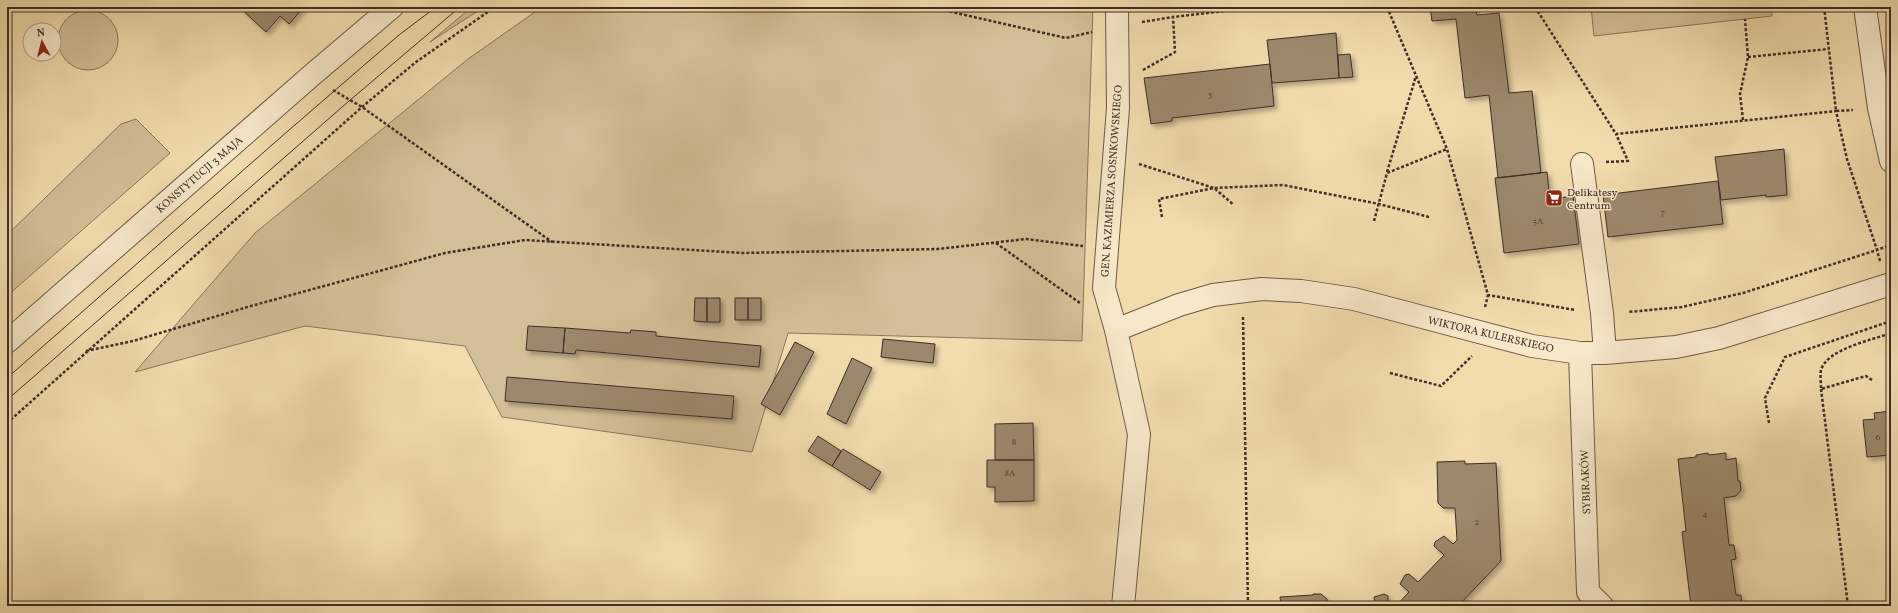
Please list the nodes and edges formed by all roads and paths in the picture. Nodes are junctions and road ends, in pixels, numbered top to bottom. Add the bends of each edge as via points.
1 (392, 7) edge
2 (495, 7) edge
3 (930, 7) edge
4 (1259, 7) edge
5 (1387, 7) edge
6 (1535, 7) edge
7 (1824, 7) edge
8 (1865, 7) edge
9 (1117, 17) edge
10 (1744, 18) dead end
11 (1829, 49) junction
12 (1748, 57) junction
13 (1138, 73) dead end
14 (312, 75) junction
15 (1416, 76) junction
16 (362, 107) junction
17 (1836, 111) junction
18 (1743, 120) junction
19 (1616, 134) junction
20 (1447, 149) junction
21 (1131, 161) dead end
22 (1891, 161) edge
23 (1582, 164) joint
24 (1387, 173) junction
25 (1214, 188) junction
26 (1379, 204) junction
27 (1234, 205) dead end
28 (1162, 217) dead end
29 (1429, 217) dead end
30 (1374, 221) dead end
31 (553, 242) junction
32 (996, 243) junction
33 (1107, 248) junction
34 (1891, 284) edge
35 (1243, 291) junction
36 (1488, 295) junction
37 (1083, 305) dead end
38 (1602, 313) junction
39 (1891, 321) edge
40 (1116, 330) junction
41 (1479, 333) junction
42 (1891, 333) edge
43 (7, 342) edge
44 (86, 351) junction
45 (1580, 353) junction
46 (1605, 353) junction
47 (1390, 373) dead end
48 (1872, 380) dead end
49 (1821, 389) junction
50 (7, 423) edge
51 (1769, 423) dead end
52 (1595, 599) edge
53 (1123, 606) edge
54 (1248, 606) edge
55 (1848, 606) edge

1 - 14 street, KONSTYTUCJI 3 MAJA
2 - 16 path via 416,62
3 - 9 path via 1066,38
4 - 13 path via 1173,17 1175,52
5 - 15 path
6 - 19 path
7 - 11 path
8 - 22 street via 1879,108
9 - 33 street, GEN. KAZIMIERZA SOSNKOWSKIEGO via 1118,108
10 - 12 path
11 - 12 path
11 - 17 path
12 - 18 path via 1740,94
14 - 16 path
14 - 43 street, KONSTYTUCJI 3 MAJA
15 - 20 path
15 - 24 path
16 - 31 path
16 - 44 path
17 - 18 path
17 - 38 path via 1847,158 1877,250 1736,295 1682,307
18 - 19 path
19 - 23 path via 1628,161
20 - 24 path
20 - 36 path
21 - 25 path
23 - 38 street
24 - 26 path
25 - 26 path via 1284,185
25 - 27 path
25 - 28 path via 1159,199
26 - 29 path
26 - 30 path
31 - 32 path via 743,253 938,249
31 - 44 path via 525,240 445,253 133,341
32 - 33 path via 1026,239
32 - 37 path
33 - 40 street, GEN. KAZIMIERZA SOSNKOWSKIEGO via 1104,288
34 - 46 street, WIKTORA KULERSKIEGO via 1719,338 1676,347
35 - 40 street, WIKTORA KULERSKIEGO via 1213,295 1179,305
35 - 41 street, WIKTORA KULERSKIEGO via 1301,291 1354,299
35 - 54 path
36 - 38 path
36 - 41 path
38 - 46 street
39 - 51 path via 1785,357 1765,398
40 - 53 street, GEN. KAZIMIERZA SOSNKOWSKIEGO via 1139,434
41 - 45 street, WIKTORA KULERSKIEGO via 1532,346
41 - 47 path via 1474,355 1442,386
42 - 49 path via 1835,353 1826,361 1821,371
44 - 50 path
45 - 46 street, WIKTORA KULERSKIEGO
45 - 52 street, SYBIRAKÓW
48 - 49 path via 1866,376
49 - 55 path

